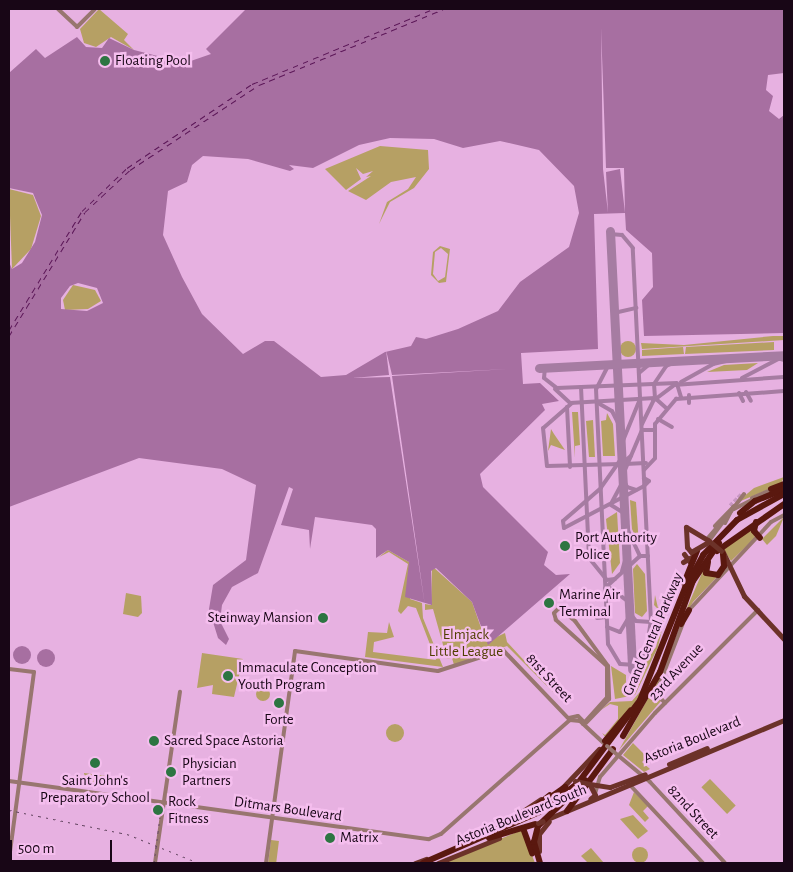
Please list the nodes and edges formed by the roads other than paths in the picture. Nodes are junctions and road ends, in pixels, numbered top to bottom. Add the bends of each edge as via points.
1 (58, 9) edge
2 (95, 9) edge
3 (784, 486) edge
4 (774, 490) junction
5 (744, 494) dead end
6 (784, 494) edge
7 (783, 502) edge
8 (735, 503) tunnel mouth
9 (730, 506) tunnel mouth
10 (784, 514) edge
11 (766, 516) junction
12 (722, 518) junction
13 (687, 525) junction
14 (696, 530) junction
15 (718, 531) junction
16 (759, 536) junction
17 (687, 540) junction
18 (708, 540) junction
19 (696, 549) junction
20 (722, 552) junction
21 (684, 554) dead end
22 (689, 561) junction
23 (731, 566) junction
24 (682, 587) junction
25 (689, 610) junction
26 (757, 610) junction
27 (676, 611) junction
28 (784, 639) edge
29 (592, 655) dead end
30 (599, 657) junction
31 (9, 668) edge
32 (662, 668) junction
33 (608, 680) junction
34 (646, 688) junction
35 (178, 692) dead end
36 (664, 702) junction
37 (784, 718) edge
38 (569, 719) junction
39 (585, 723) junction
40 (614, 750) junction
41 (644, 776) junction
42 (9, 781) edge
43 (575, 782) junction
44 (20, 783) junction
45 (588, 783) junction
46 (629, 784) junction
47 (597, 785) junction
48 (565, 787) junction
49 (612, 789) junction
50 (550, 795) junction
51 (595, 795) junction
52 (588, 801) junction
53 (163, 803) junction
54 (567, 811) junction
55 (272, 818) junction
56 (541, 822) junction
57 (525, 828) junction
58 (480, 839) junction
59 (9, 860) edge
60 (155, 863) edge
61 (266, 863) edge
62 (416, 863) edge
63 (423, 863) edge
64 (429, 863) edge
65 (438, 863) edge
66 (539, 863) edge
67 (703, 863) edge
68 (725, 863) edge

1 - 2 street via 77,27
3 - 4 highway
3 - 18 highway via 749,505
4 - 12 street via 736,504
4 - 18 street via 737,507
5 - 15 street, bridge
6 - 18 highway, Grand Central Parkway via 746,513
7 - 11 highway
7 - 32 highway, Grand Central Parkway via 740,522 707,558 689,590
8 - 15 street, bridge
9 - 12 street
10 - 16 street via 773,520
11 - 16 highway via 754,528
11 - 20 highway via 720,547 706,565 708,575 722,571
12 - 18 street
13 - 14 main road
13 - 17 main road
13 - 18 main road
14 - 17 main road
14 - 18 main road
14 - 19 main road
15 - 18 street, bridge
16 - 23 street
17 - 19 main road
18 - 19 main road, bridge
18 - 19 main road
18 - 20 main road, bridge
18 - 22 highway
18 - 27 highway, Grand Central Parkway
19 - 22 main road
19 - 24 highway
20 - 23 main road
21 - 22 main road
22 - 24 highway
23 - 25 street
23 - 26 main road via 743,594
24 - 27 highway
25 - 32 highway
25 - 36 street via 657,694
26 - 28 main road
26 - 36 street, 23rd Avenue
27 - 34 highway, Grand Central Parkway
29 - 30 street
30 - 33 street via 606,664
30 - 33 street via 555,618 565,609 607,664
31 - 44 street via 34,672
32 - 40 highway, Grand Central Parkway
33 - 39 street via 606,699
34 - 40 highway
34 - 43 highway, Grand Central Parkway via 622,730
35 - 53 street
36 - 40 street, 23rd Avenue
36 - 40 street, 23rd Avenue via 626,745
37 - 41 main road, Astoria Boulevard
38 - 39 street
38 - 55 street, Ditmars Boulevard via 434,838
38 - 55 street, 81st Street via 503,650 438,670 295,651
39 - 40 street
40 - 41 street, 82nd Street
40 - 43 main road, Grand Central Parkway
40 - 45 highway, Grand Central Parkway
40 - 47 street, Grand Central Parkway
40 - 54 highway
41 - 46 main road, Astoria Boulevard
41 - 49 main road, Astoria Boulevard
41 - 68 street, 82nd Street
42 - 44 street, Ditmars Boulevard
43 - 45 main road, bridge
43 - 48 main road
43 - 48 highway via 533,810
43 - 58 highway, Grand Central Parkway via 544,810
44 - 53 street, Ditmars Boulevard
44 - 59 street
45 - 47 main road
45 - 51 main road
45 - 58 highway, Grand Central Parkway via 550,809
45 - 66 highway via 537,828 534,844
46 - 49 main road, Astoria Boulevard
46 - 67 street
47 - 49 main road
47 - 51 street, Grand Central Parkway
48 - 50 main road
49 - 52 main road, Astoria Boulevard South
50 - 58 highway via 524,816
50 - 62 main road via 501,826
51 - 52 main road
52 - 54 main road, Astoria Boulevard South
53 - 55 street, Ditmars Boulevard
53 - 60 street
54 - 56 main road, Astoria Boulevard South
55 - 61 street
56 - 57 main road, Astoria Boulevard South
56 - 58 highway
56 - 66 highway via 536,838
57 - 65 main road, Astoria Boulevard South
57 - 66 highway
58 - 63 highway, Grand Central Parkway
58 - 64 highway, Grand Central Parkway

